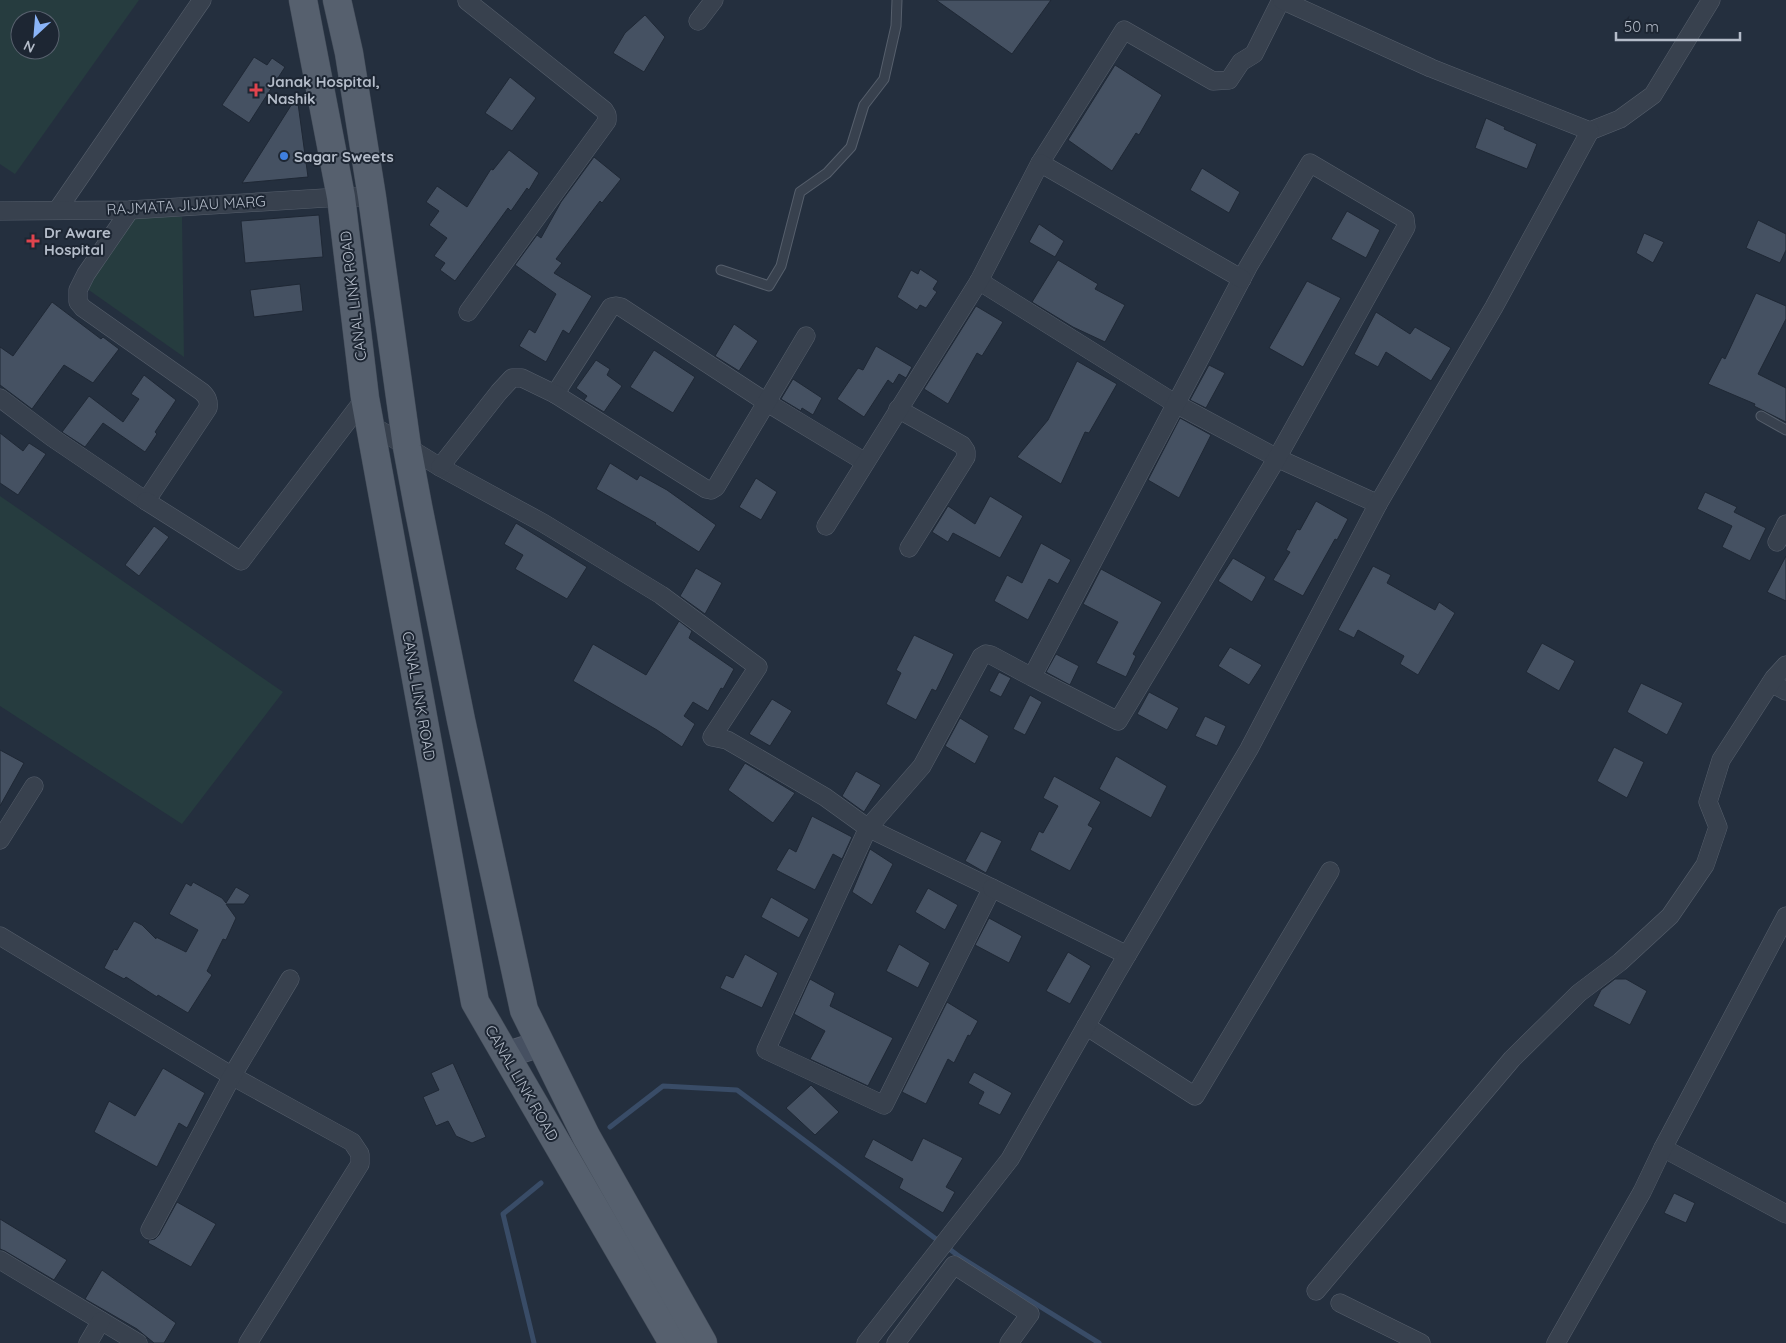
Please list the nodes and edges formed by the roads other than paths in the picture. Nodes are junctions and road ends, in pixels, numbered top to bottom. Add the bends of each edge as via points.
1 (202, 0) edge
2 (303, 0) edge
3 (338, 0) edge
4 (467, 0) edge
5 (714, 0) edge
6 (897, 0) edge
7 (1282, 0) edge
8 (1711, 0) edge
9 (698, 21) dead end
10 (1590, 131) junction
11 (1040, 163) junction
12 (341, 197) junction
13 (372, 197) junction
14 (58, 209) junction
15 (130, 210) junction
16 (0, 211) edge
17 (721, 270) dead end
18 (1242, 279) junction
19 (979, 281) junction
20 (468, 312) dead end
21 (806, 336) dead end
22 (555, 394) junction
23 (0, 398) edge
24 (766, 402) junction
25 (1176, 404) junction
26 (898, 409) junction
27 (368, 411) junction
28 (1761, 416) dead end
29 (1786, 430) edge
30 (407, 447) junction
31 (1277, 458) junction
32 (865, 462) junction
33 (440, 467) junction
34 (146, 501) junction
35 (1378, 504) junction
36 (1786, 524) edge
37 (826, 526) dead end
38 (1777, 542) dead end
39 (909, 548) dead end
40 (1786, 665) edge
41 (1032, 677) junction
42 (1778, 687) edge
43 (34, 786) dead end
44 (868, 828) junction
45 (0, 840) edge
46 (1330, 871) dead end
47 (992, 888) junction
48 (1786, 916) edge
49 (0, 936) edge
50 (1127, 955) junction
51 (290, 979) dead end
52 (1086, 1026) junction
53 (540, 1044) junction
54 (506, 1055) junction
55 (232, 1076) junction
56 (1663, 1148) junction
57 (1786, 1214) edge
58 (150, 1230) dead end
59 (926, 1265) junction
60 (3, 1268) edge
61 (944, 1278) junction
62 (1316, 1291) dead end
63 (1340, 1303) dead end
64 (101, 1321) junction
65 (88, 1343) edge
66 (138, 1343) edge
67 (248, 1343) edge
68 (673, 1343) edge
69 (704, 1343) edge
70 (866, 1343) edge
71 (896, 1343) edge
72 (1008, 1343) edge
73 (1421, 1343) edge
74 (1556, 1343) edge

1 - 14 street
2 - 12 main road, CANAL LINK ROAD
3 - 13 main road, CANAL LINK ROAD
4 - 20 street via 608,115 607,121
5 - 9 street
6 - 17 lane via 896,26 884,79 864,106 851,147 827,173 800,192 781,266 769,286
7 - 10 street via 1431,68
7 - 11 street via 1254,54 1241,62 1229,80 1213,81 1124,30
8 - 10 street via 1653,96 1620,119
10 - 35 street via 1494,307
11 - 18 street
11 - 19 street
12 - 13 street, RAJMATA JIJAU MARG
12 - 15 street, RAJMATA JIJAU MARG
12 - 27 main road, CANAL LINK ROAD
13 - 30 main road, CANAL LINK ROAD
14 - 15 street, RAJMATA JIJAU MARG
14 - 16 street, RAJMATA JIJAU MARG
15 - 34 street via 86,274 78,290 78,302 202,392 209,402
18 - 25 street
18 - 31 street via 1310,163 1406,219 1406,227
19 - 25 street
19 - 26 street
21 - 24 street
22 - 24 street via 611,307 616,306
22 - 24 street via 711,490 716,487
22 - 33 street via 522,378 512,378
23 - 34 street
24 - 32 street
25 - 31 street
25 - 41 street
26 - 32 street
26 - 39 street via 962,445 966,451 966,457
27 - 30 street
27 - 34 street via 241,561
27 - 54 main road, CANAL LINK ROAD via 475,1002
28 - 29 lane
30 - 33 street
30 - 53 main road, CANAL LINK ROAD via 461,720 524,1010
31 - 35 street
31 - 41 street via 1118,721
32 - 37 street
33 - 44 street via 543,522 661,595 758,667 712,737 727,740 824,797
35 - 50 street via 1249,749
36 - 38 street
40 - 42 street
41 - 44 street via 991,655 982,657 922,766
42 - 62 street via 1721,760 1708,802 1718,827 1705,865 1670,916 1620,962 1578,993 1512,1059
43 - 45 street
44 - 47 street
44 - 47 street via 766,1050 884,1105
46 - 52 street via 1196,1096
47 - 50 street
48 - 56 street
49 - 55 street
50 - 52 street
51 - 55 street
52 - 59 street via 1010,1159
53 - 54 main road
53 - 69 main road, CANAL LINK ROAD via 586,1136
54 - 68 main road, CANAL LINK ROAD
55 - 58 street
55 - 67 street via 352,1142 360,1154 360,1164
56 - 57 street
56 - 74 street via 1642,1192
59 - 61 street
59 - 70 street
60 - 64 street
61 - 71 street
61 - 72 street via 954,1265 1030,1314
63 - 73 street
64 - 65 street
64 - 66 street

